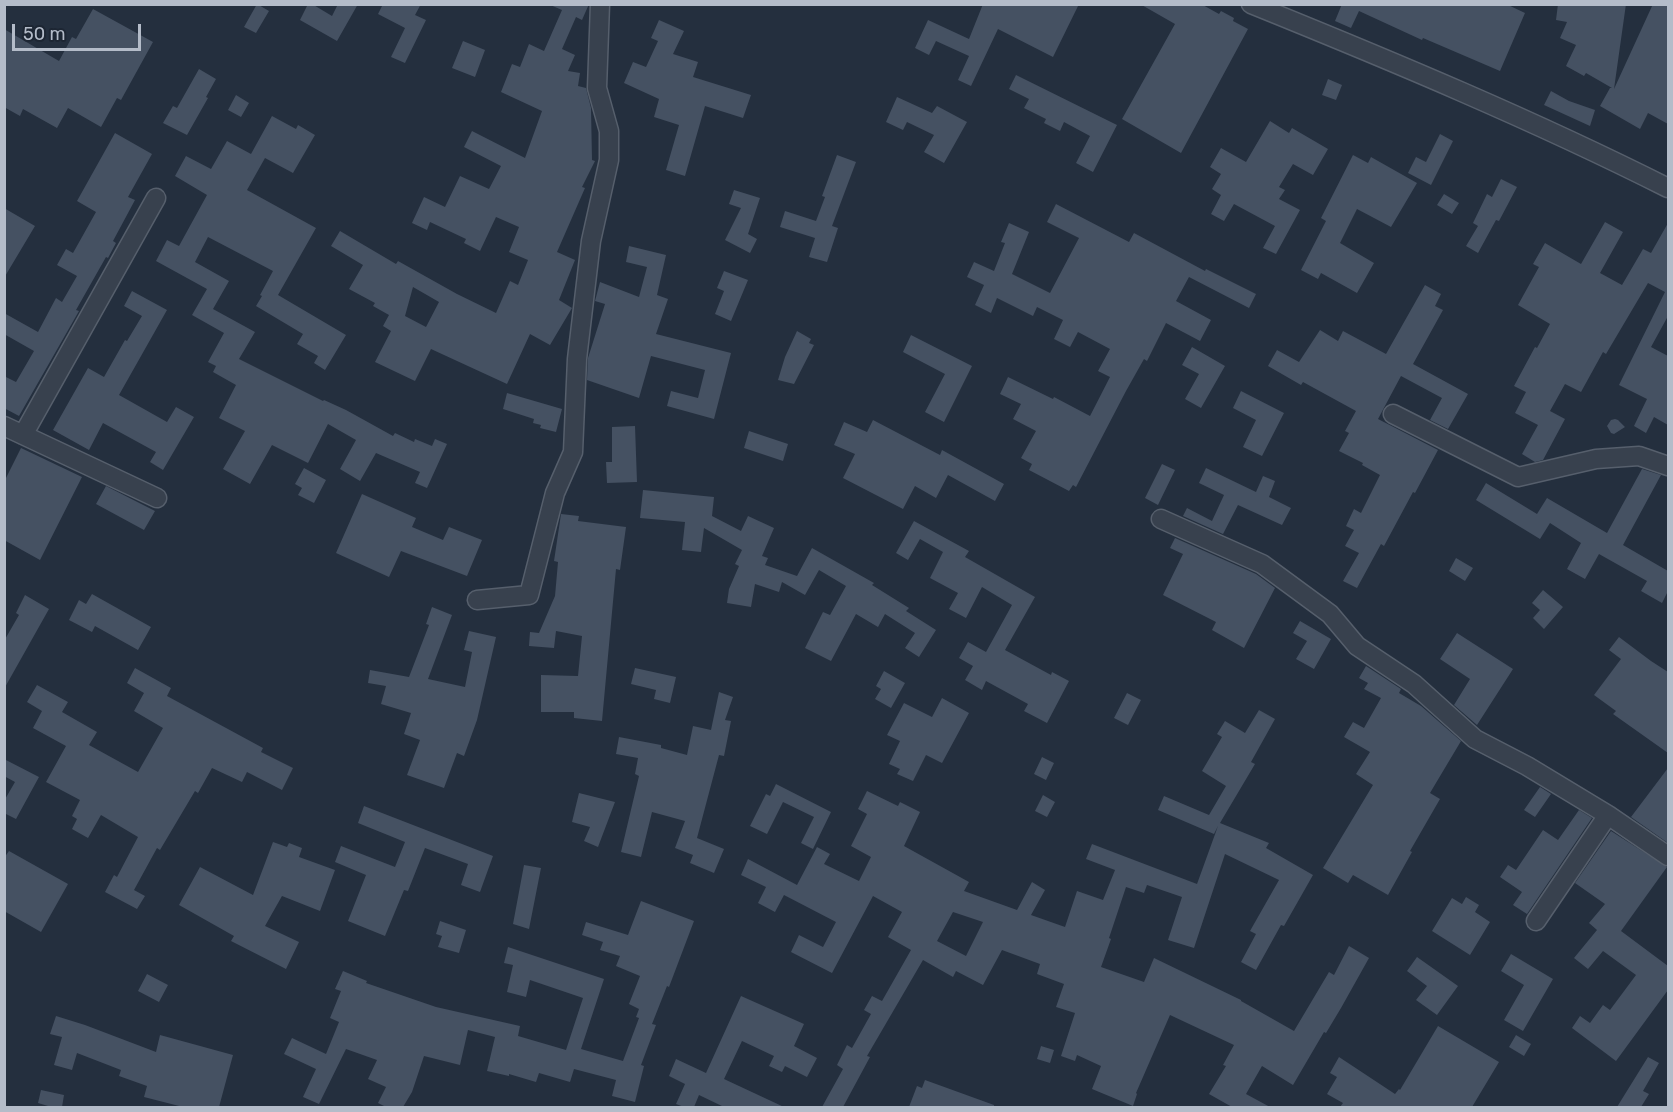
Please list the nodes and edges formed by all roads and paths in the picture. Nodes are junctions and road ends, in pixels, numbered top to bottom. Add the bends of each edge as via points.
1 (600, 4) edge
2 (1251, 4) edge
3 (1668, 188) edge
4 (156, 198) dead end
5 (1393, 414) dead end
6 (4, 426) edge
7 (23, 435) junction
8 (1668, 466) edge
9 (157, 498) dead end
10 (1161, 519) dead end
11 (477, 600) dead end
12 (1608, 814) junction
13 (1668, 856) edge
14 (1536, 921) dead end

1 - 11 street via 597,88 609,131 609,160 591,241 577,359 573,452 555,493 529,595
2 - 3 street via 1566,139
4 - 7 street
5 - 8 street via 1518,477 1596,459 1639,456
6 - 7 street
7 - 9 street
10 - 12 street via 1262,564 1330,614 1357,646 1414,684 1475,739
12 - 13 street
12 - 14 street

